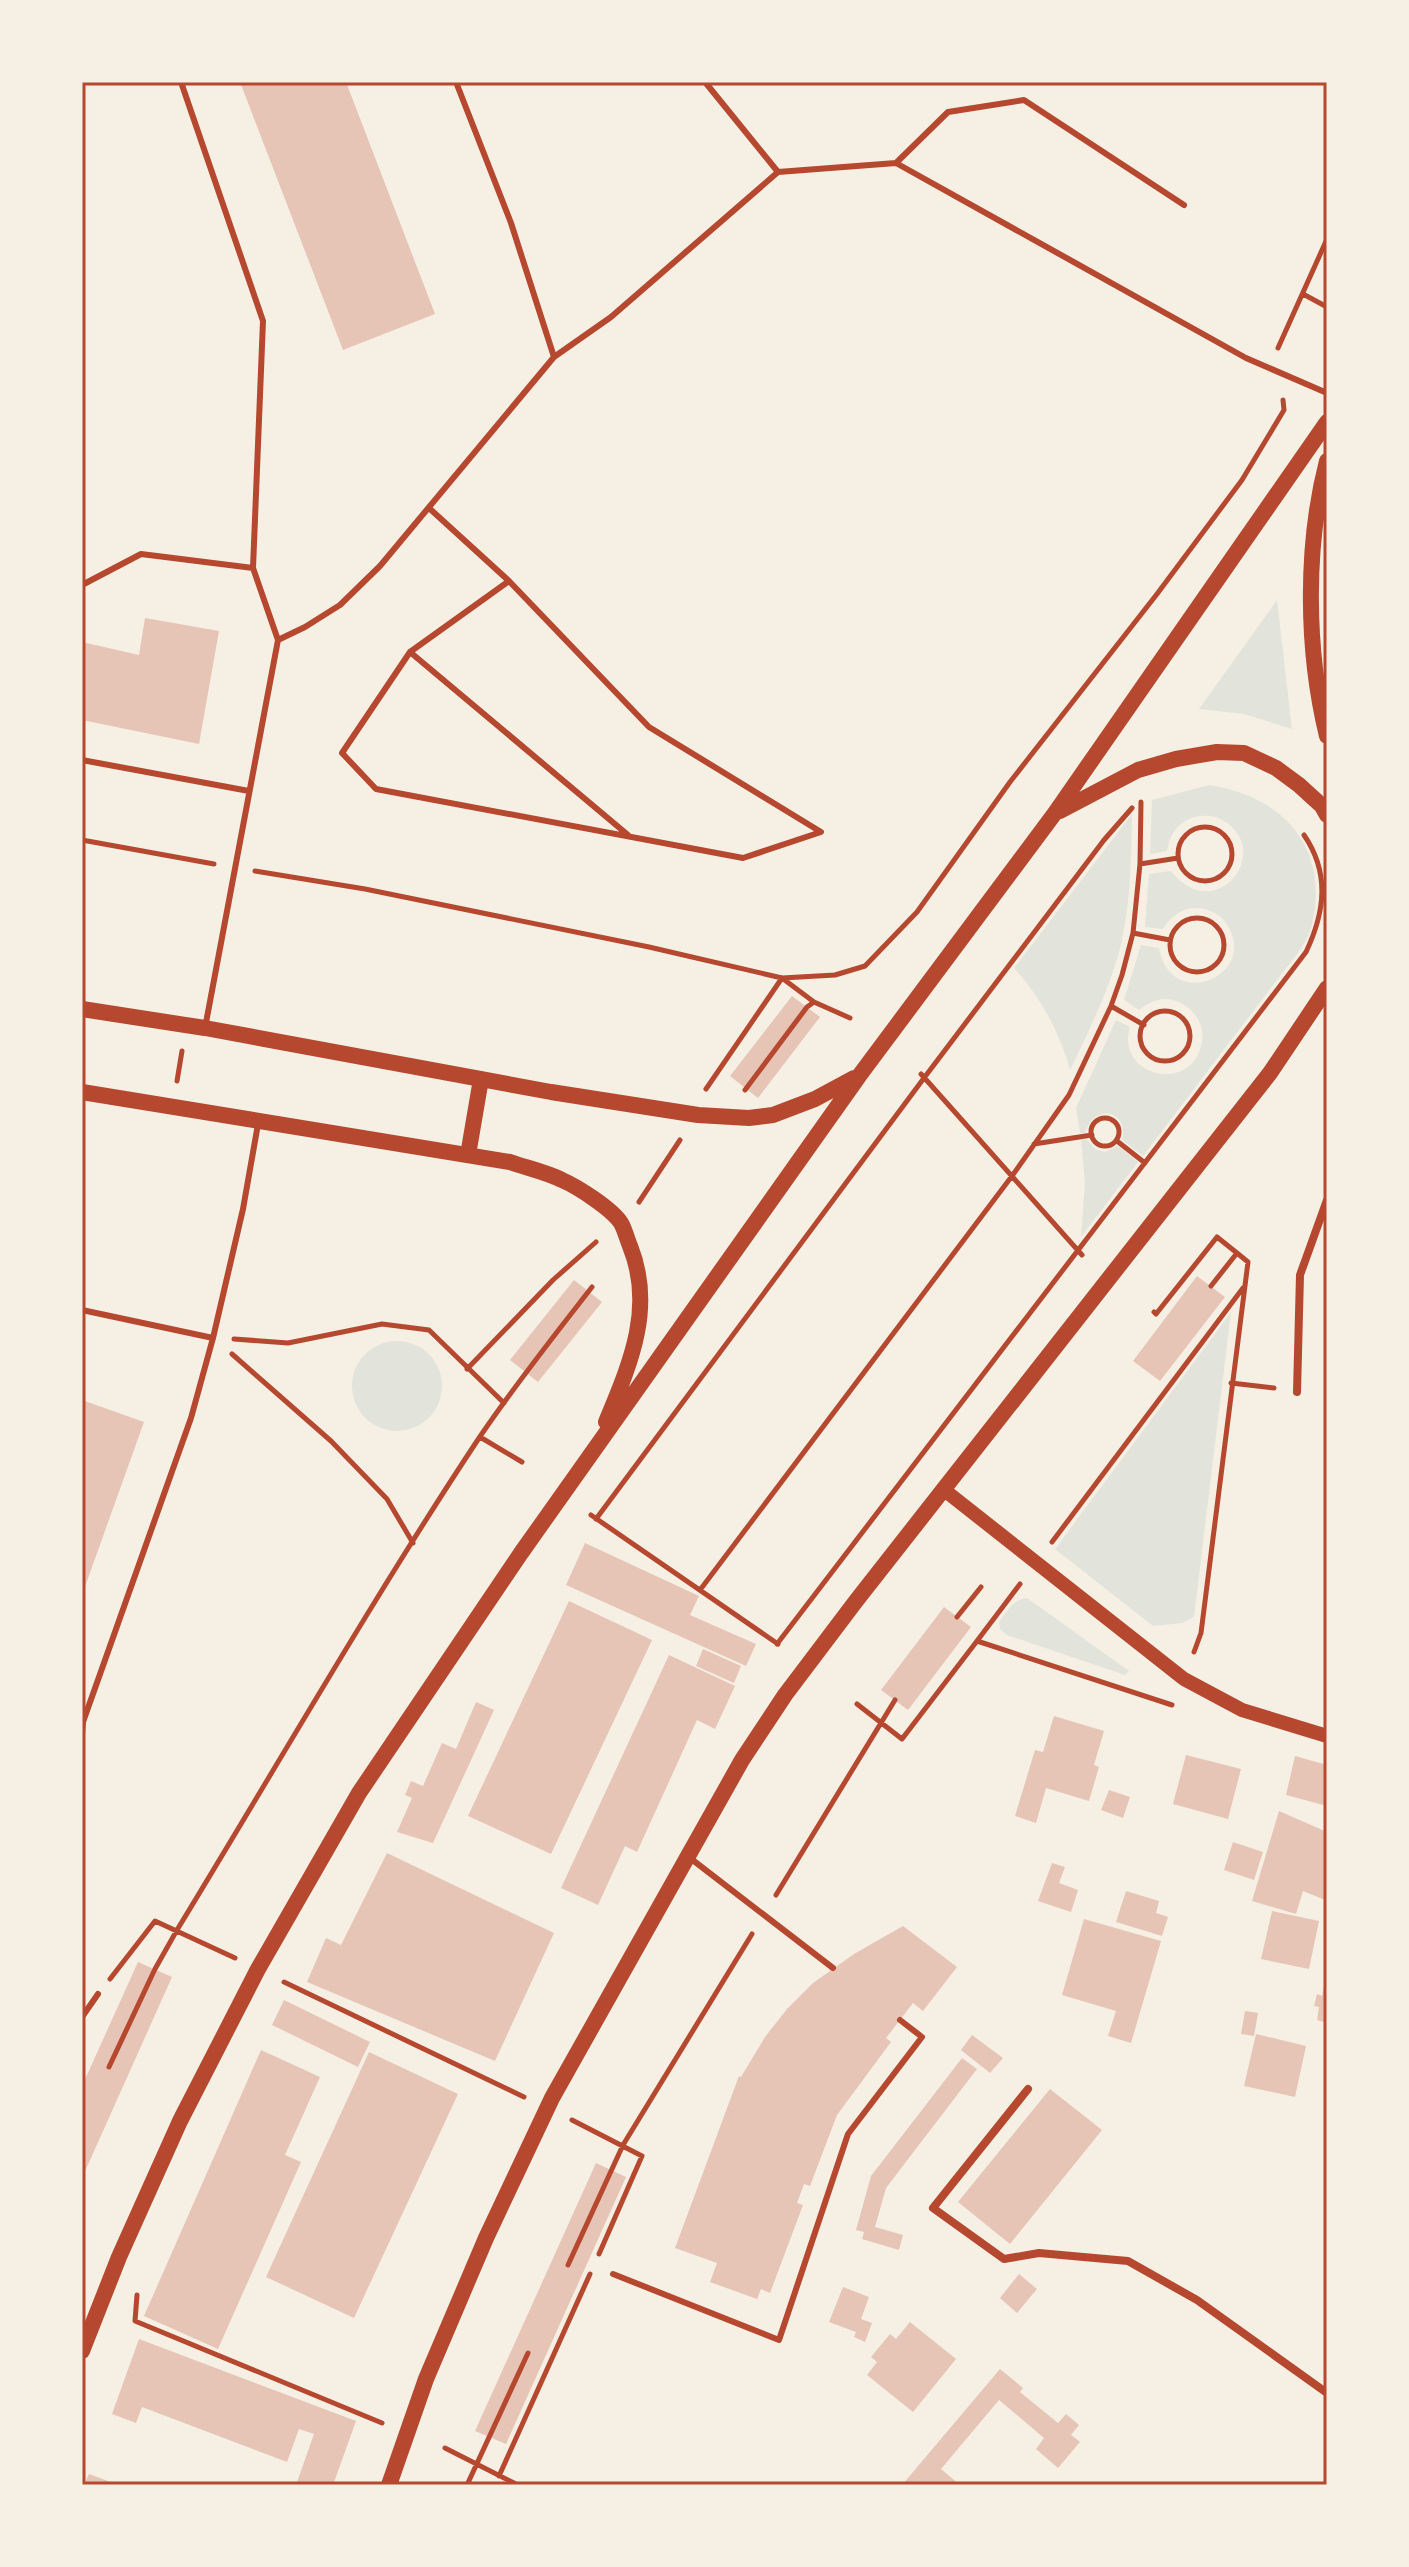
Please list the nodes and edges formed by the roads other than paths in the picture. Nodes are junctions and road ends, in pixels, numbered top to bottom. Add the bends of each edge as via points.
1 (181, 82) edge
2 (456, 82) edge
3 (705, 82) edge
4 (896, 163) junction
5 (778, 172) junction
6 (1184, 205) dead end
7 (554, 357) junction
8 (1327, 393) edge
9 (1327, 422) edge
10 (1327, 461) edge
11 (429, 508) junction
12 (253, 568) junction
13 (509, 581) junction
14 (82, 585) edge
15 (278, 640) junction
16 (410, 652) junction
17 (1327, 736) edge
18 (82, 760) edge
19 (249, 791) junction
20 (1055, 813) junction
21 (1327, 815) edge
22 (630, 837) junction
23 (1327, 988) edge
24 (82, 1009) edge
25 (205, 1028) junction
26 (859, 1076) junction
27 (481, 1079) junction
28 (82, 1092) edge
29 (259, 1121) junction
30 (468, 1155) junction
31 (1327, 1200) edge
32 (82, 1310) edge
33 (213, 1338) junction
34 (1297, 1392) road end
35 (594, 1451) junction
36 (943, 1489) junction
37 (82, 1734) edge
38 (1327, 1736) edge
39 (688, 1856) junction
40 (833, 1968) dead end
41 (98, 1994) road end
42 (82, 2017) edge
43 (900, 2020) dead end
44 (1028, 2089) dead end
45 (613, 2274) dead end
46 (82, 2351) edge
47 (1327, 2393) edge
48 (389, 2485) edge

1 - 12 lane via 263,321
2 - 7 lane via 511,223
3 - 5 lane
4 - 5 lane
4 - 6 lane via 948,112 1024,100
4 - 8 lane via 1246,358
5 - 7 lane via 611,317
7 - 11 lane
9 - 20 main road
10 - 17 main road via 1311,570 1313,664
11 - 13 lane
11 - 15 lane via 340,605
12 - 14 lane via 141,554
12 - 15 lane
13 - 16 lane
13 - 22 lane via 649,727 821,832 743,858
15 - 19 lane
16 - 22 lane
16 - 22 lane via 342,753 376,789
18 - 19 lane
19 - 25 lane
20 - 21 main road via 1138,770 1217,752 1244,753 1276,768
20 - 26 main road
23 - 36 main road via 1270,1073
24 - 25 main road
25 - 27 main road
26 - 27 main road via 815,1099 749,1118 698,1115
26 - 35 main road
27 - 30 main road
28 - 29 main road
29 - 30 main road
29 - 33 lane
30 - 35 main road via 510,1162 562,1180 620,1221 638,1265 642,1297 627,1371
31 - 34 street via 1300,1275
32 - 33 lane
33 - 37 lane via 191,1418
35 - 46 main road via 359,1793 258,1969 180,2121
36 - 38 street via 1184,1679 1242,1710
36 - 39 main road via 785,1695
39 - 40 lane
39 - 48 main road via 547,2108 438,2351
41 - 42 lane
43 - 45 lane via 922,2037 848,2134 779,2340
44 - 47 street via 933,2208 1004,2259 1039,2253 1128,2261 1197,2300

